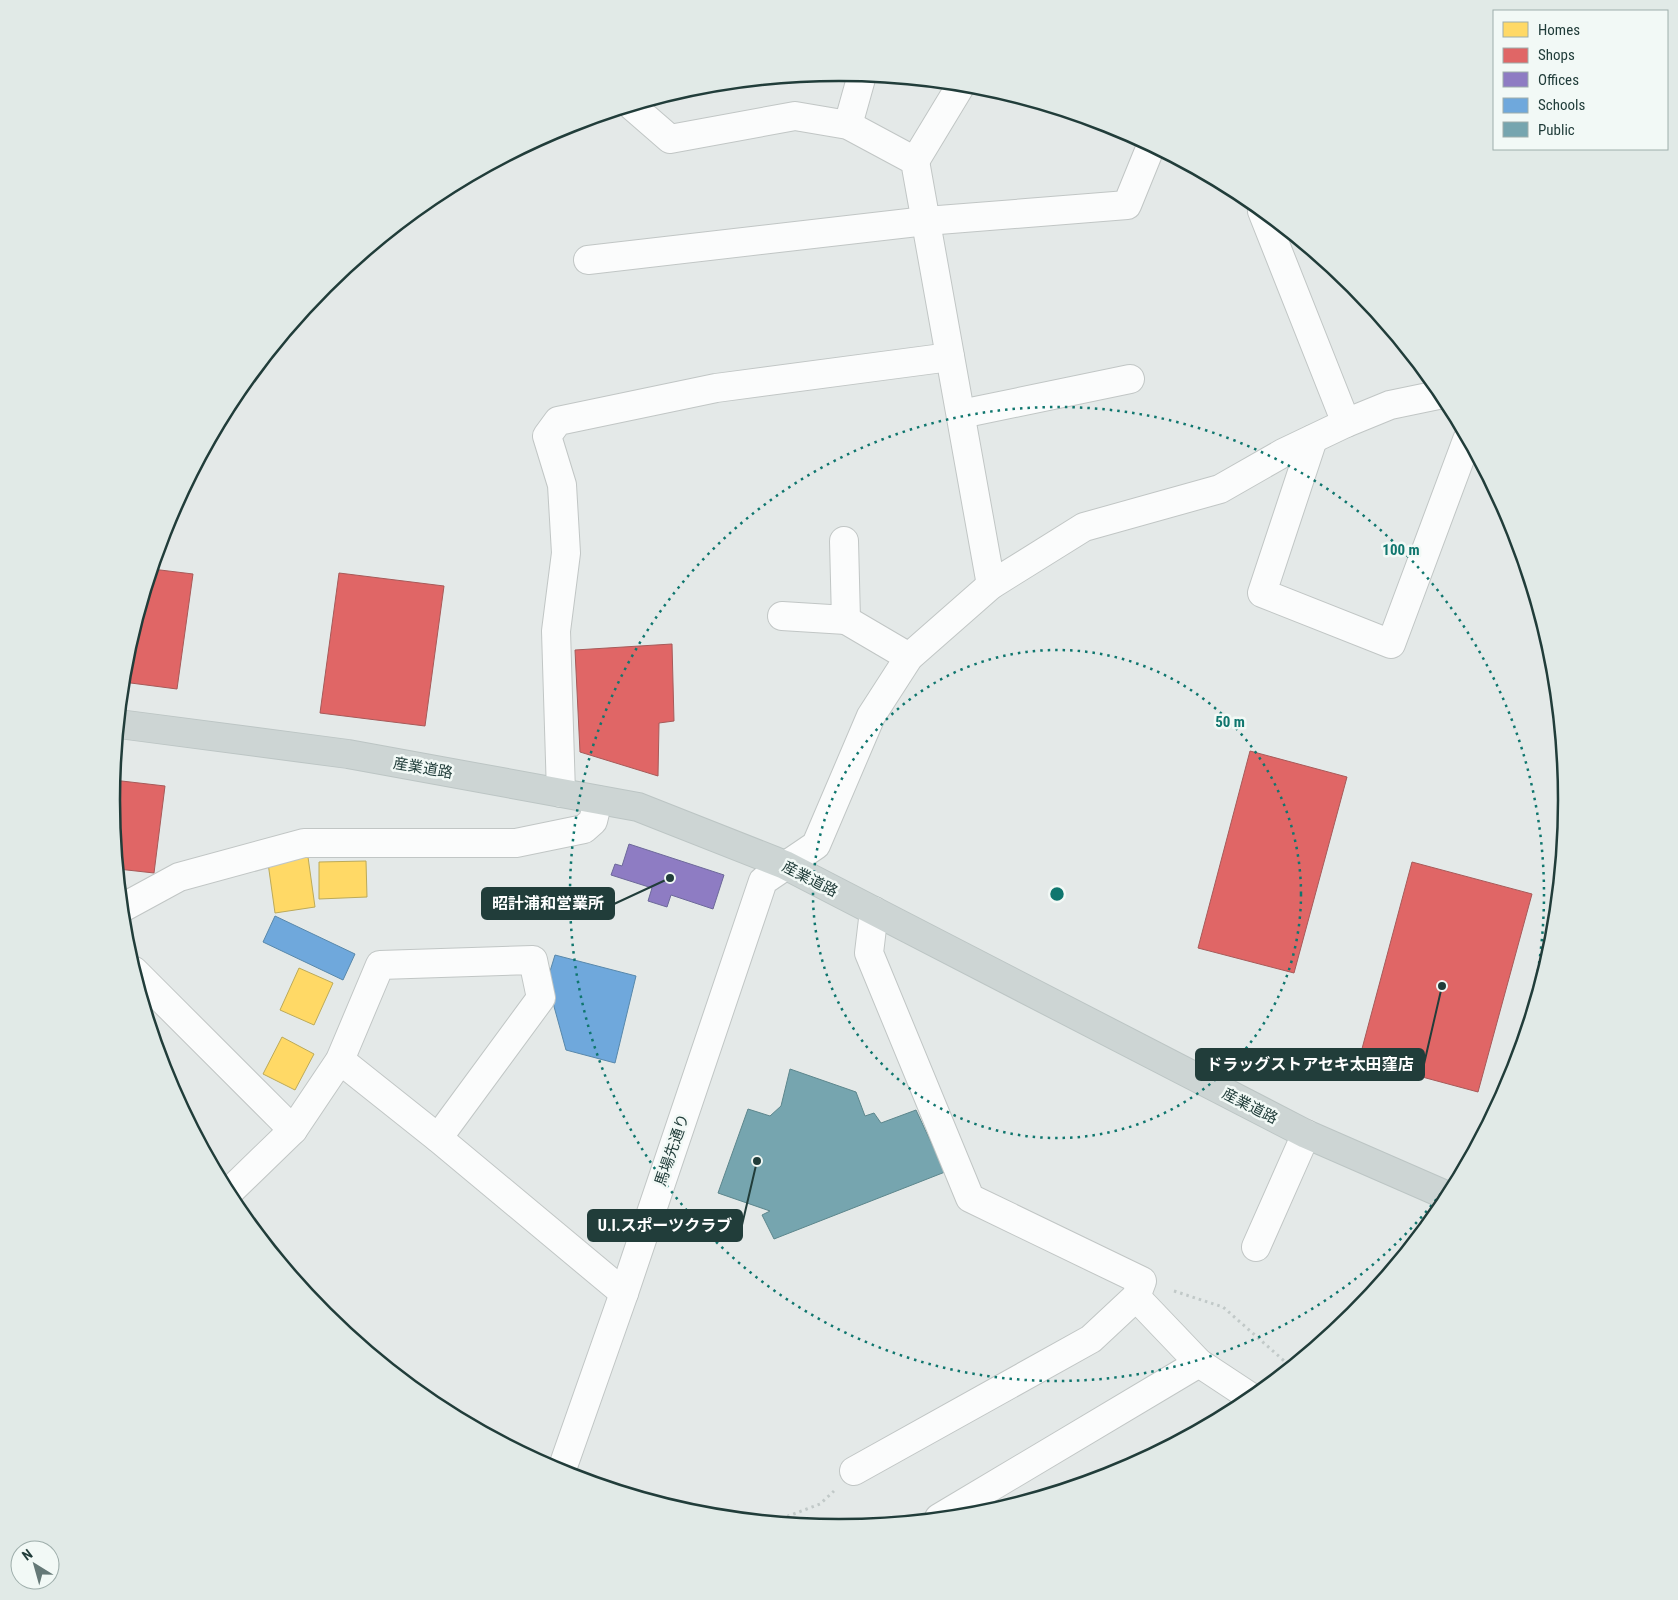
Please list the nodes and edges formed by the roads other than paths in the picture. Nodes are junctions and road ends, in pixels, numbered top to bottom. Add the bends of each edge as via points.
1 (860, 82) edge
2 (957, 91) edge
3 (637, 111) edge
4 (848, 125) junction
5 (1149, 151) edge
6 (915, 161) junction
7 (926, 221) junction
8 (1267, 223) edge
9 (588, 260) dead end
10 (950, 358) junction
11 (1130, 379) dead end
12 (1433, 396) edge
13 (961, 414) junction
14 (1346, 423) junction
15 (1313, 439) junction
16 (1464, 447) edge
17 (844, 541) dead end
18 (991, 585) junction
19 (782, 616) dead end
20 (846, 620) junction
21 (909, 657) junction
22 (124, 725) edge
23 (561, 793) junction
24 (598, 800) junction
25 (785, 865) junction
26 (128, 905) edge
27 (874, 911) junction
28 (144, 981) edge
29 (340, 1060) junction
30 (293, 1130) junction
31 (1306, 1134) junction
32 (438, 1138) junction
33 (234, 1187) edge
34 (1441, 1193) edge
35 (1256, 1248) dead end
36 (1139, 1289) junction
37 (624, 1293) junction
38 (1199, 1363) junction
39 (1245, 1393) edge
40 (564, 1464) edge
41 (854, 1471) road end
42 (953, 1509) edge

1 - 4 street
2 - 6 street
3 - 4 street via 670,138 795,116
4 - 6 street
5 - 7 street via 1127,205
6 - 7 street
7 - 9 street
7 - 10 street
8 - 14 street
10 - 13 street
10 - 23 street via 716,388 558,420 548,436 562,485 566,553 556,631
11 - 13 street
12 - 14 street, 馬場先通り via 1390,405
13 - 18 street
14 - 15 street, 馬場先通り
15 - 16 street via 1262,593 1391,644
15 - 18 street, 馬場先通り via 1220,489 1084,527
17 - 20 street
18 - 21 street, 馬場先通り
19 - 20 street
20 - 21 street
21 - 25 street, 馬場先通り via 871,716 816,845
22 - 23 main road, 産業道路 via 348,754
23 - 24 main road, 産業道路
24 - 25 main road, 産業道路 via 638,807
24 - 26 street via 593,821 584,829 516,844 304,843 179,877
25 - 27 main road, 産業道路
25 - 37 street, 馬場先通り via 763,881
27 - 31 main road, 産業道路
27 - 36 street via 869,953 970,1198
28 - 30 street
29 - 30 street
29 - 32 street
29 - 32 street via 380,965 533,960 541,998
30 - 33 street
31 - 34 main road, 産業道路
31 - 35 street
32 - 37 street
36 - 38 street
36 - 41 street via 1091,1339
37 - 40 street, 馬場先通り
38 - 39 street
38 - 42 street

